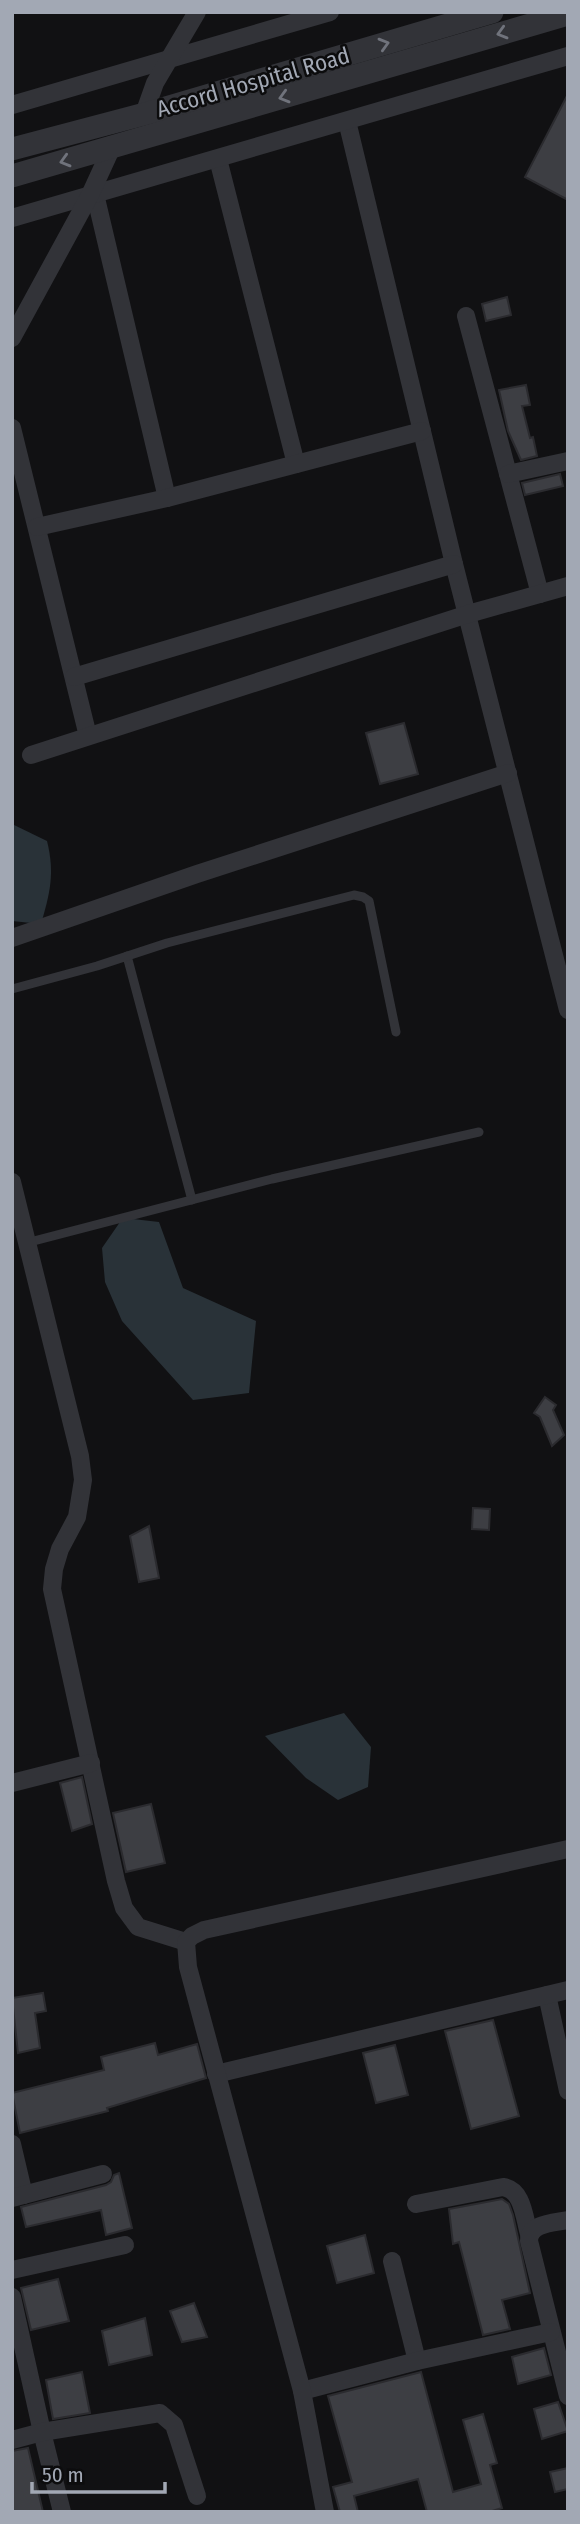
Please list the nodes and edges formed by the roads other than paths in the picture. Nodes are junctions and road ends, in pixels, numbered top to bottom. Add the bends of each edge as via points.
1 (197, 12) edge
2 (330, 12) edge
3 (492, 12) edge
4 (568, 14) edge
5 (568, 56) edge
6 (167, 60) junction
7 (12, 104) edge
8 (144, 114) junction
9 (347, 121) junction
10 (112, 147) junction
11 (12, 149) edge
12 (218, 159) junction
13 (12, 176) edge
14 (92, 194) junction
15 (12, 218) edge
16 (466, 316) dead end
17 (12, 338) edge
18 (12, 428) edge
19 (422, 431) junction
20 (568, 461) edge
21 (296, 464) junction
22 (508, 474) junction
23 (167, 498) junction
24 (37, 527) junction
25 (454, 564) junction
26 (568, 586) edge
27 (540, 594) junction
28 (468, 614) junction
29 (74, 677) junction
30 (88, 736) junction
31 (32, 755) dead end
32 (508, 774) junction
33 (12, 938) edge
34 (127, 956) junction
35 (12, 989) edge
36 (568, 1010) edge
37 (396, 1032) dead end
38 (479, 1132) dead end
39 (12, 1182) edge
40 (192, 1200) junction
41 (19, 1241) edge
42 (91, 1763) junction
43 (12, 1783) edge
44 (568, 1849) edge
45 (186, 1942) junction
46 (568, 1990) edge
47 (547, 1995) junction
48 (216, 2074) junction
49 (568, 2091) edge
50 (12, 2144) edge
51 (103, 2174) dead end
52 (18, 2197) edge
53 (416, 2204) dead end
54 (568, 2220) edge
55 (529, 2234) junction
56 (125, 2245) dead end
57 (392, 2261) dead end
58 (12, 2270) edge
59 (12, 2297) edge
60 (551, 2332) junction
61 (417, 2361) junction
62 (302, 2392) junction
63 (568, 2396) edge
64 (42, 2432) junction
65 (12, 2440) edge
66 (197, 2496) dead end
67 (62, 2512) edge
68 (326, 2512) edge

1 - 6 street
2 - 6 street
8 -> 3 street, Accord Hospital Road
4 -> 10 street
5 - 9 street
6 - 7 street
6 - 8 street
8 - 11 street, Accord Hospital Road
9 - 12 street
9 - 19 street
10 -> 13 street
10 - 14 street
12 - 14 street
12 - 21 street
14 - 15 street
14 - 17 street
14 - 23 street
16 - 22 street
18 - 24 street
19 - 21 street
19 - 25 street
20 - 22 street
21 - 23 street
22 - 27 street
23 - 24 street
24 - 29 street
25 - 28 street
25 - 29 street
26 - 27 street
27 - 28 street
28 - 30 street
28 - 32 street
29 - 30 street
30 - 31 street
32 - 33 street
32 - 36 street
34 - 35 lane
34 - 37 lane via 354,895 363,897 372,911
34 - 40 lane
38 - 40 lane
39 - 41 street
40 - 41 lane
41 - 42 street via 80,1456 83,1480 77,1517 60,1549 52,1589
42 - 43 street
42 - 45 street via 124,1908 138,1927
44 - 45 street via 204,1930
45 - 48 street via 188,1967
46 - 47 street
47 - 48 street
47 - 49 street
48 - 62 street
50 - 52 street
51 - 52 street
53 - 55 street via 510,2188 517,2192
54 - 55 street via 540,2226
55 - 60 street
56 - 58 street
57 - 61 street
59 - 64 street
60 - 61 street
60 - 63 street
61 - 62 street
62 - 68 street
64 - 65 street
64 - 66 street via 160,2413 174,2425
64 - 67 street

